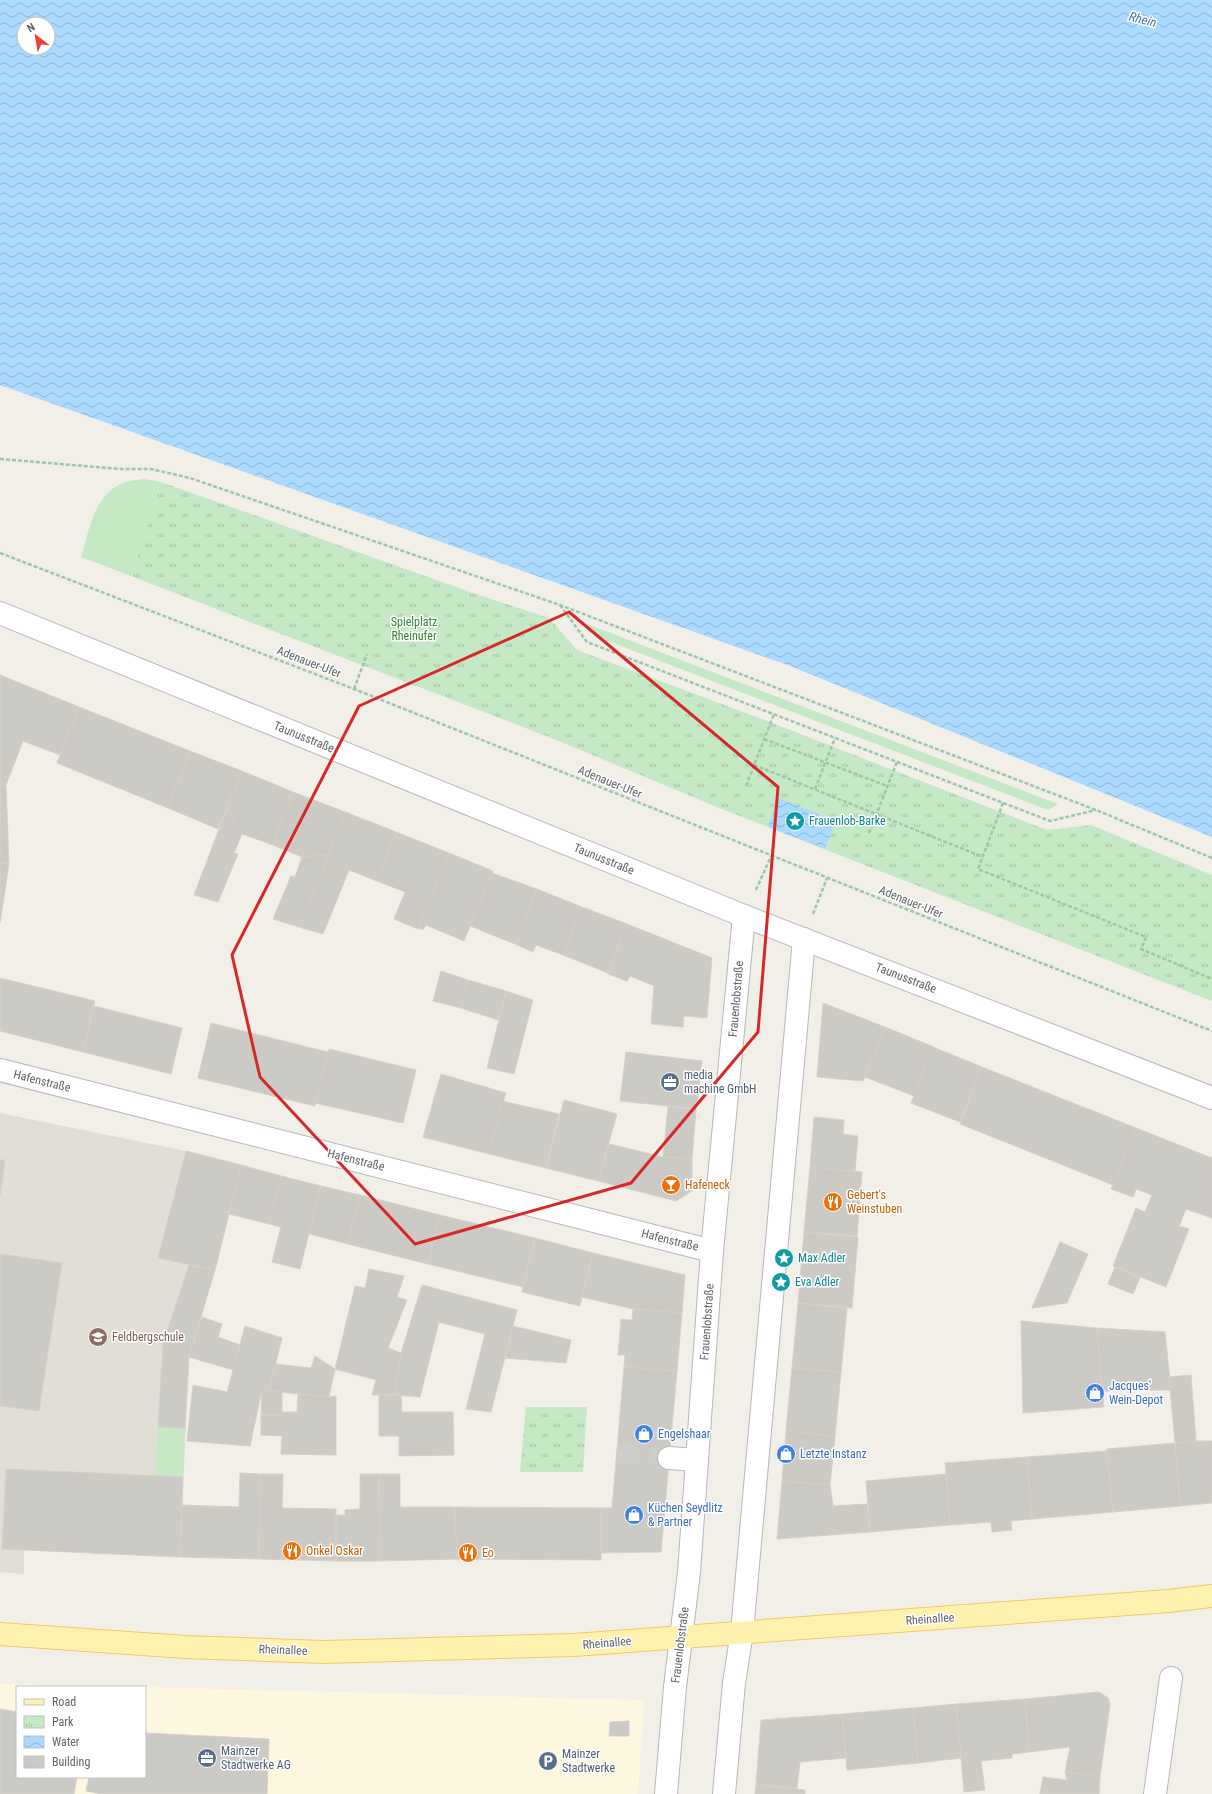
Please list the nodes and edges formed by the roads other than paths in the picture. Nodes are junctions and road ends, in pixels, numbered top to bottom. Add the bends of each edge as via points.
1 (0, 613) edge
2 (744, 916) junction
3 (804, 939) junction
4 (0, 1070) edge
5 (1212, 1098) edge
6 (712, 1251) junction
7 (669, 1458) tunnel mouth
8 (697, 1460) junction
9 (1212, 1596) edge
10 (742, 1632) junction
11 (0, 1634) edge
12 (681, 1637) junction
13 (1171, 1678) dead end
14 (666, 1794) edge
15 (724, 1794) edge
16 (1155, 1794) edge

1 - 2 street, Taunusstraße
2 - 3 street, Taunusstraße
2 - 6 street, Frauenlobstraße
3 - 5 street, Taunusstraße
3 - 10 street
4 - 6 street, Hafenstraße
6 - 8 street, Frauenlobstraße
7 - 8 street
8 - 12 street, Frauenlobstraße via 689,1572
9 - 10 main road, Rheinallee via 1168,1602
10 - 12 main road, Rheinallee
10 - 15 street via 734,1683
11 - 12 main road, Rheinallee via 185,1647 324,1652 574,1646
12 - 14 street, Frauenlobstraße
13 - 16 street

